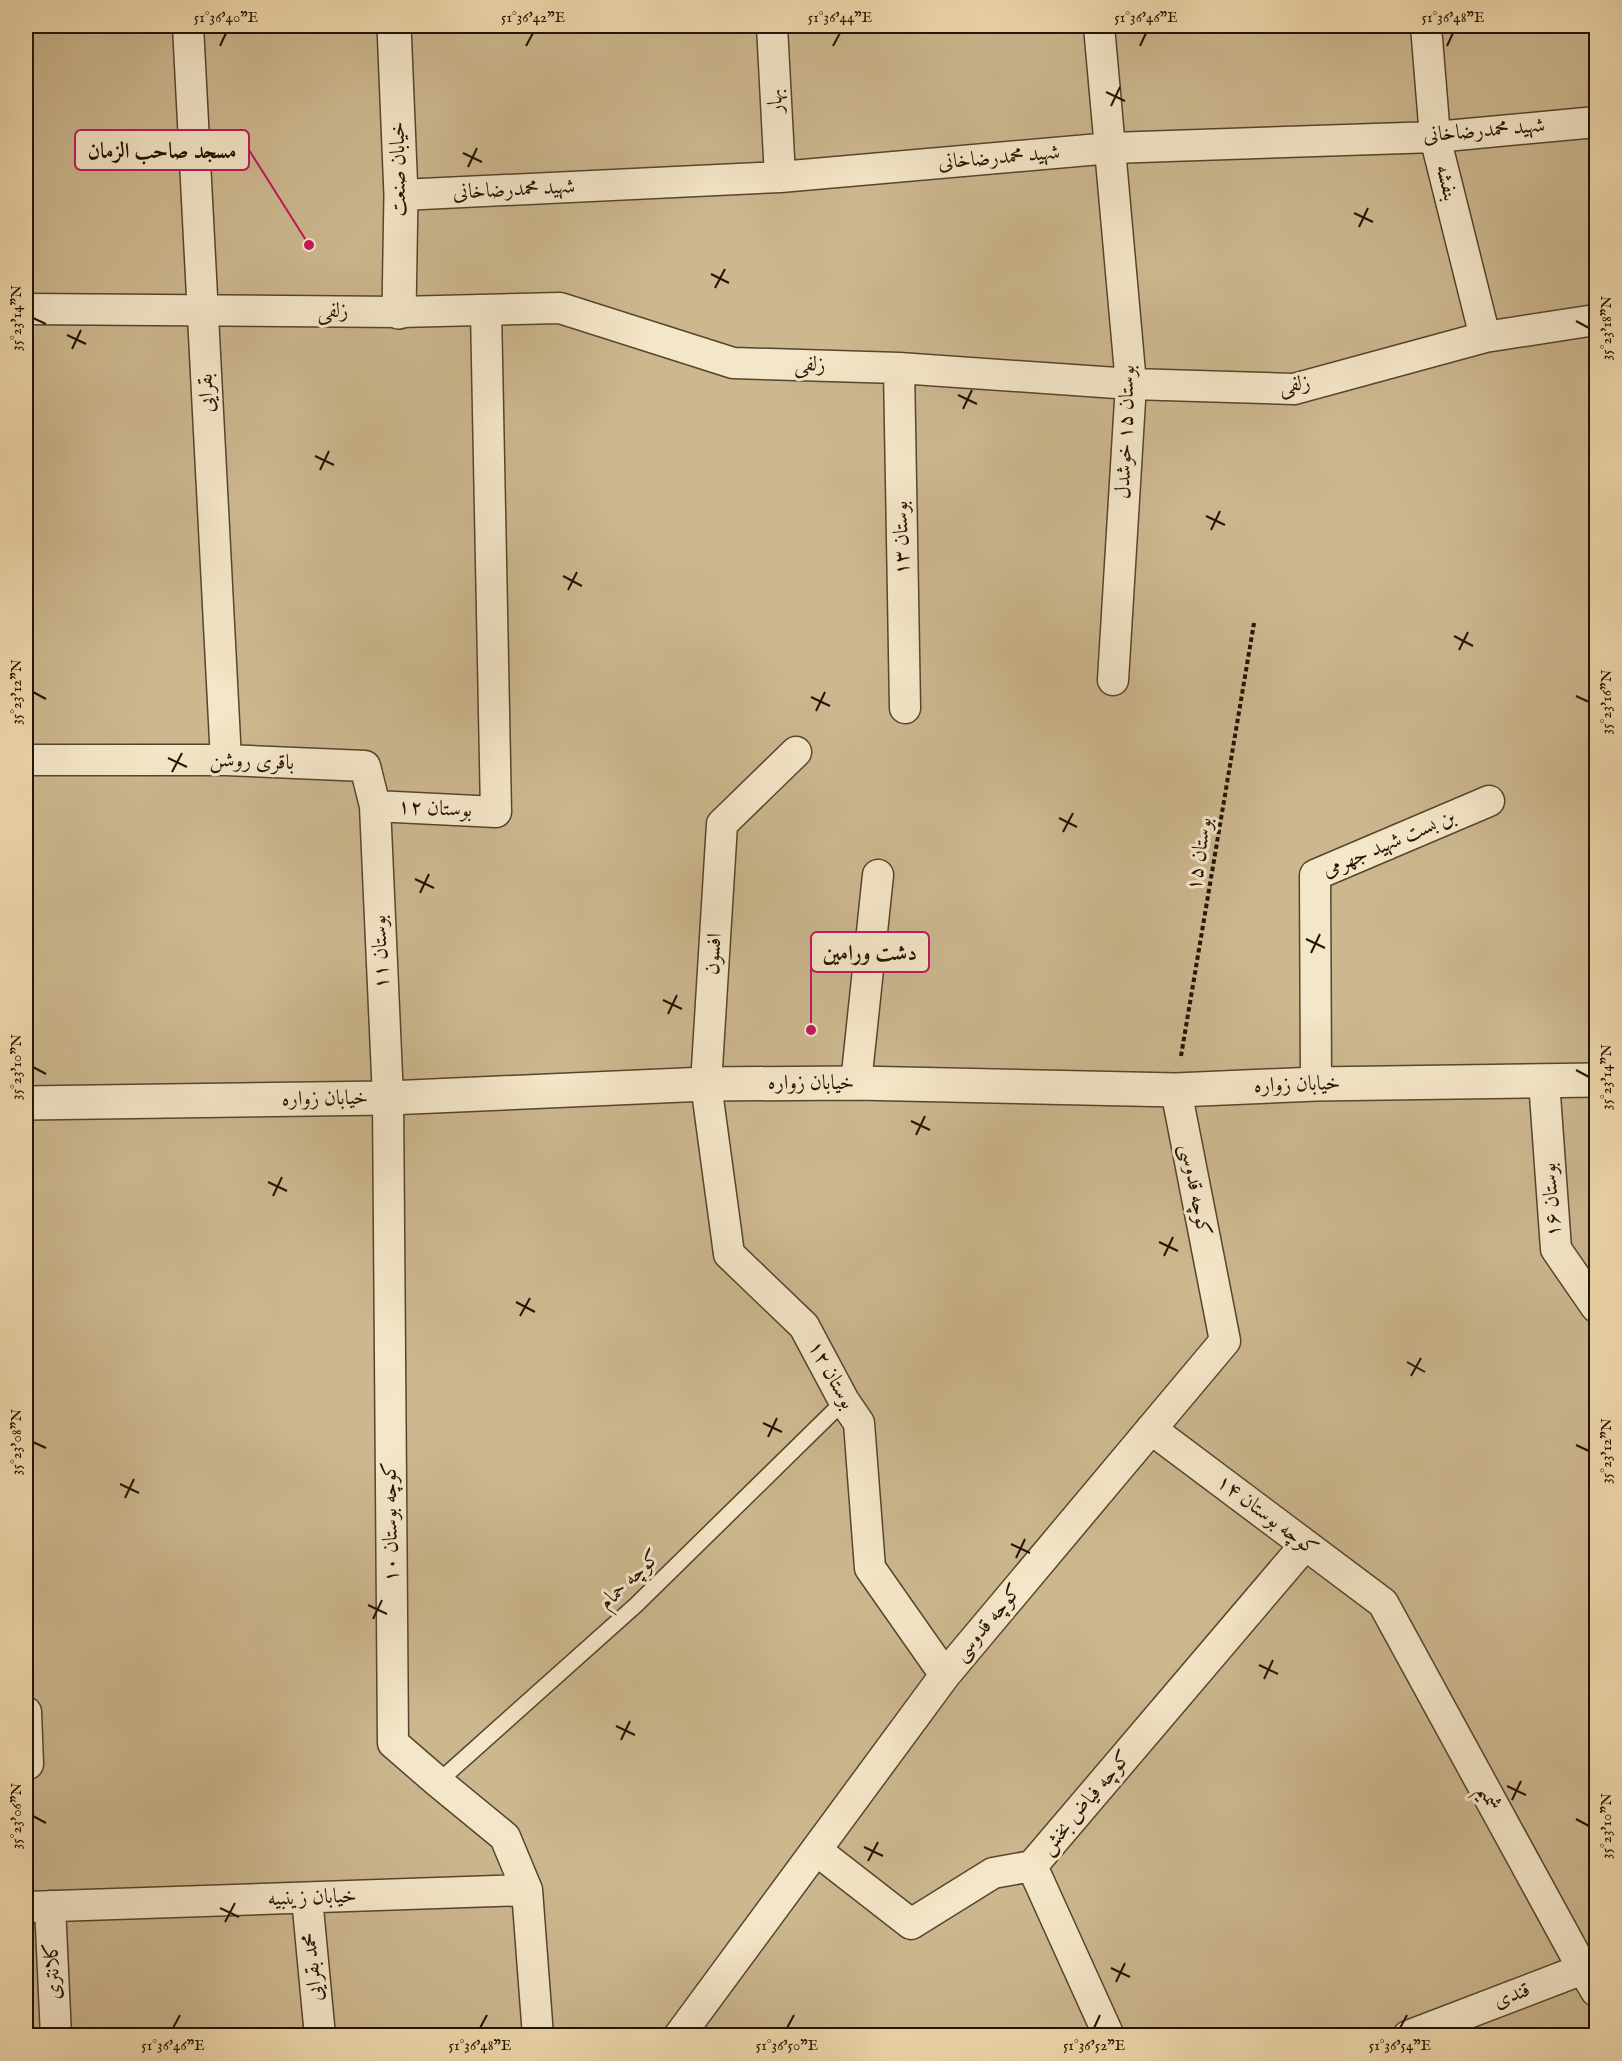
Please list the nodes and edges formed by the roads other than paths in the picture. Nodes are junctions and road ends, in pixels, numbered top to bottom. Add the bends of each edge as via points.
1 (188, 26) edge
2 (394, 26) edge
3 (772, 26) edge
4 (1099, 26) edge
5 (1426, 26) edge
6 (1596, 122) edge
7 (1435, 137) junction
8 (1111, 148) junction
9 (780, 177) junction
10 (401, 195) junction
11 (26, 309) edge
12 (202, 310) junction
13 (486, 310) junction
14 (399, 312) junction
15 (1595, 320) dead end
16 (1485, 337) junction
17 (899, 368) junction
18 (1131, 384) junction
19 (1113, 680) dead end
20 (905, 708) dead end
21 (796, 752) dead end
22 (26, 760) edge
23 (226, 760) junction
24 (1489, 801) dead end
25 (375, 806) junction
26 (878, 875) dead end
27 (1596, 1080) edge
28 (1544, 1081) junction
29 (855, 1083) junction
30 (706, 1084) junction
31 (1316, 1084) junction
32 (1176, 1090) junction
33 (388, 1098) junction
34 (26, 1103) edge
35 (1596, 1307) edge
36 (844, 1401) junction
37 (1151, 1429) junction
38 (1305, 1545) junction
39 (1383, 1603) joint
40 (945, 1675) junction
41 (26, 1712) edge
42 (28, 1764) dead end
43 (438, 1782) junction
44 (816, 1850) junction
45 (1032, 1866) junction
46 (527, 1890) junction
47 (307, 1898) junction
48 (38, 1907) edge
49 (1590, 1980) edge
50 (56, 2036) edge
51 (320, 2036) edge
52 (538, 2036) edge
53 (679, 2036) edge
54 (1109, 2036) edge
55 (1408, 2036) edge

1 - 12 street, بقرایی
2 - 10 street, خیابان صنعت
3 - 9 street, بهار
4 - 8 street, بوستان ۱۵ خوشدل
5 - 7 street, بنفشه
6 - 7 street, شهید محمدرضاخانی
7 - 8 street, شهید محمدرضاخانی
7 - 16 street, بنفشه
8 - 9 street, شهید محمدرضاخانی
8 - 18 street, بوستان ۱۵ خوشدل
9 - 10 street, شهید محمدرضاخانی
10 - 14 street, خیابان صنعت
11 - 12 street, زلفی
12 - 14 street, زلفی
12 - 23 street, بقرایی
13 - 14 street, زلفی
13 - 17 street, زلفی via 560,308 733,363
13 - 25 street, بوستان ۱۲ via 496,812
15 - 16 street, زلفی
16 - 18 street, زلفی via 1294,389
17 - 18 street, زلفی
17 - 20 street, بوستان ۱۳
18 - 19 street, بوستان ۱۵ خوشدل
21 - 30 street, افسون via 722,824
22 - 23 street, باقری روشن
23 - 25 street, باقری روشن via 365,766
24 - 31 street, بن بست شهید جهرمی via 1315,875
25 - 33 street, بوستان ۱۱
26 - 29 street
27 - 28 street, خیابان زواره
28 - 31 street, خیابان زواره
28 - 35 street, بوستان ۱۶ via 1556,1249
29 - 30 street, خیابان زواره
29 - 32 street, خیابان زواره
30 - 33 street, خیابان زواره
30 - 36 street, بوستان ۱۲ via 729,1254 804,1326
31 - 32 street, خیابان زواره
32 - 37 street, کوچه قدوسی via 1224,1341
33 - 34 street, خیابان زواره
33 - 43 street, کوچه بوستان ۱۰ via 393,1743
36 - 40 street, بوستان ۱۲ via 859,1423 870,1568
36 - 43 lane, کوچه حمام via 636,1605
37 - 38 street, کوچه بوستان ۱۴
37 - 40 street, کوچه قدوسی
38 - 39 street, کوچه بوستان ۱۴
38 - 45 street, کوچه فیاض بخش
39 - 49 street, شمیم
40 - 44 street, کوچه قدوسی
41 - 42 street
43 - 46 street, کوچه بوستان ۱۰ via 505,1837
44 - 45 street, کوچه فیاض بخش via 911,1924 993,1873
44 - 53 street, کوچه قدوسی
45 - 54 street
46 - 47 street, خیابان زینبیه
46 - 52 street, کوچه بوستان ۱۰
47 - 48 street, خیابان زینبیه
47 - 51 street, محمد بقرایی
48 - 50 street, کلانتری
49 - 55 street, قندی

